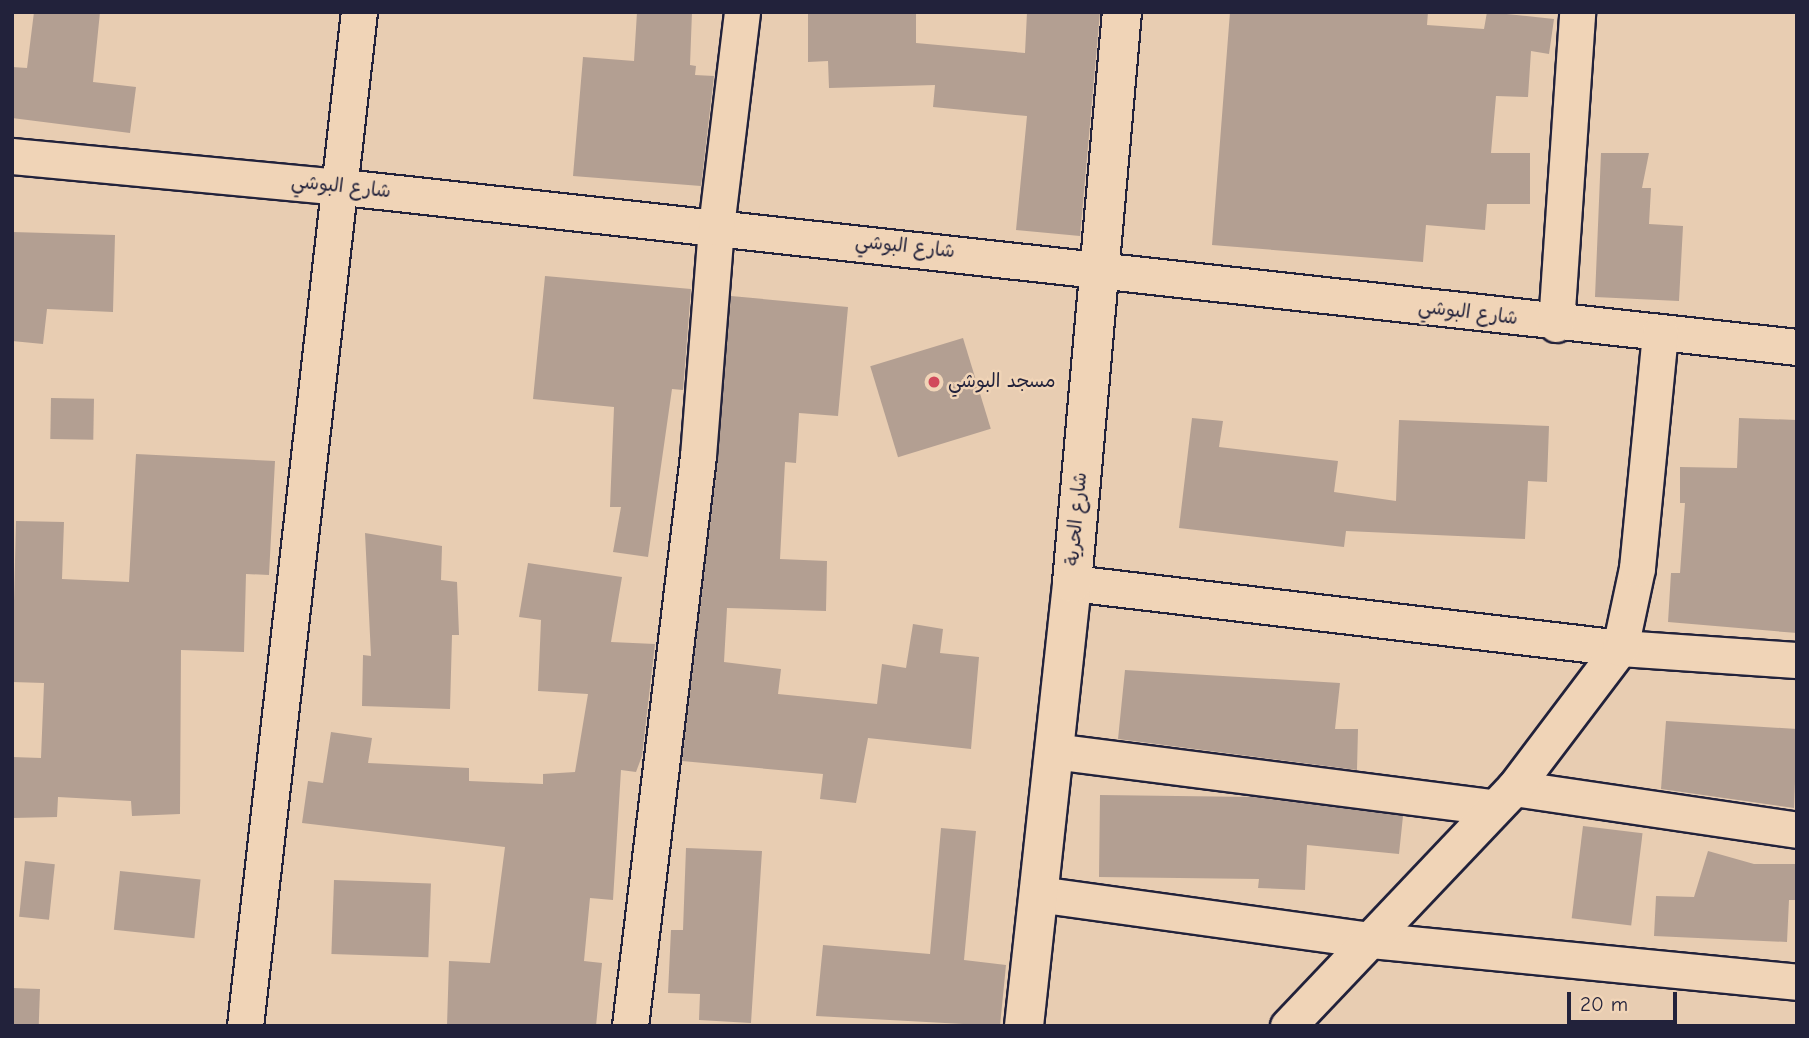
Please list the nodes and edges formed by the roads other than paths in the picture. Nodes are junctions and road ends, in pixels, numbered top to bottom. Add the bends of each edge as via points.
1 (359, 12) edge
2 (742, 12) edge
3 (1122, 12) edge
4 (1577, 12) edge
5 (12, 156) edge
6 (343, 187) junction
7 (716, 227) junction
8 (1097, 268) junction
9 (1556, 324) junction
10 (1660, 332) junction
11 (1797, 347) edge
12 (1072, 583) junction
13 (1620, 648) junction
14 (1797, 660) edge
15 (1054, 751) junction
16 (1502, 797) junction
17 (1797, 830) edge
18 (1038, 894) junction
19 (1371, 940) junction
20 (1797, 982) edge
21 (245, 1026) edge
22 (630, 1026) edge
23 (1024, 1026) edge
24 (1288, 1026) edge

1 - 6 street
2 - 7 street
3 - 8 street, شارع الحرية
4 - 9 street
5 - 6 street, شارع البوشي
6 - 7 street, شارع البوشي
6 - 21 street
7 - 8 street, شارع البوشي
7 - 22 street via 698,456
8 - 9 street, شارع البوشي
8 - 12 street, شارع الحرية
9 - 10 street, شارع البوشي
10 - 11 street, شارع البوشي
10 - 13 street via 1637,568
12 - 13 street
12 - 15 street, شارع الحرية
13 - 14 street
13 - 16 street
15 - 16 street
15 - 18 street, شارع الحرية
16 - 17 street
16 - 19 street
18 - 19 street
18 - 23 street, شارع الحرية
19 - 20 street
19 - 24 street

